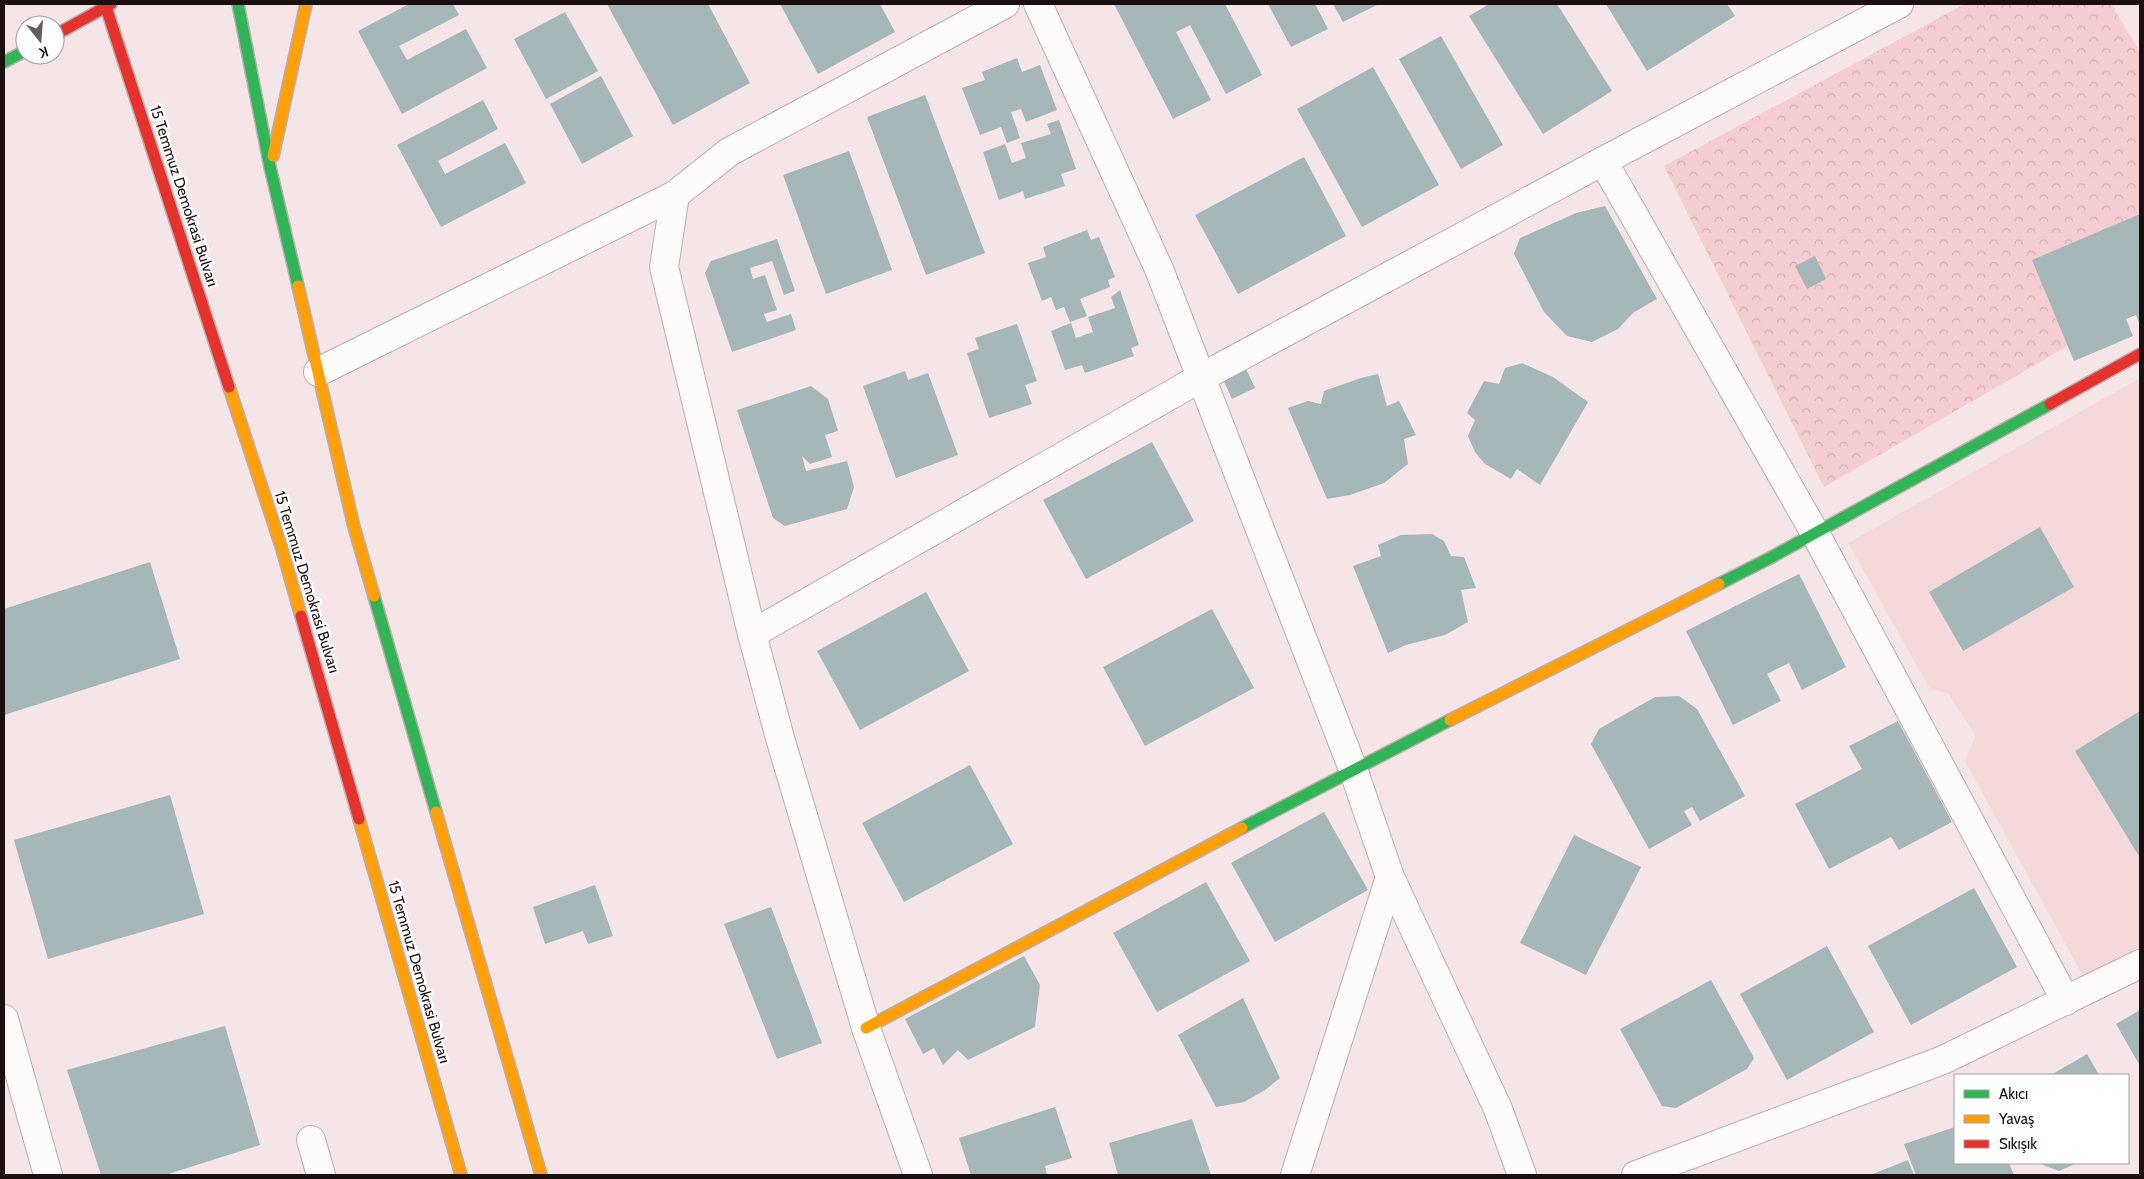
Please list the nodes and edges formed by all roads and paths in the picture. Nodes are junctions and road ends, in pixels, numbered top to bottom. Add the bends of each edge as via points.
1 (238, 4) edge
2 (306, 4) edge
3 (1005, 4) edge
4 (1038, 4) edge
5 (1899, 4) edge
6 (108, 5) edge
7 (65, 29) edge
8 (1603, 161) junction
9 (270, 167) junction
10 (675, 195) junction
11 (2140, 354) edge
12 (318, 372) junction
13 (1202, 377) junction
14 (1815, 533) junction
15 (752, 634) junction
16 (1353, 769) junction
17 (1390, 877) junction
18 (2140, 964) edge
19 (2066, 1001) junction
20 (4, 1020) edge
21 (866, 1028) junction
22 (9, 1063) edge
23 (311, 1140) dead end
24 (48, 1175) edge
25 (321, 1175) edge
26 (461, 1175) edge
27 (541, 1175) edge
28 (918, 1175) edge
29 (1295, 1175) edge
30 (1522, 1175) edge
31 (1636, 1175) edge

1 - 9 main road
2 - 9 main road
3 - 10 street via 729,152
4 - 13 street via 1159,269
5 - 8 street
6 - 7 main road
6 - 26 main road, 15 Temmuz Demokrasi Bulvarı via 282,549
8 - 13 street
8 - 14 street
9 - 12 main road
10 - 12 street
10 - 15 street via 664,267
11 - 14 main road
12 - 27 main road via 354,527
13 - 15 street
13 - 16 street
14 - 16 main road
14 - 19 street
15 - 21 street
16 - 17 street
16 - 21 main road
17 - 29 street
17 - 30 street via 1498,1109
18 - 19 street
19 - 31 street via 1943,1060
20 - 22 street
21 - 28 street
22 - 24 street
23 - 25 street

